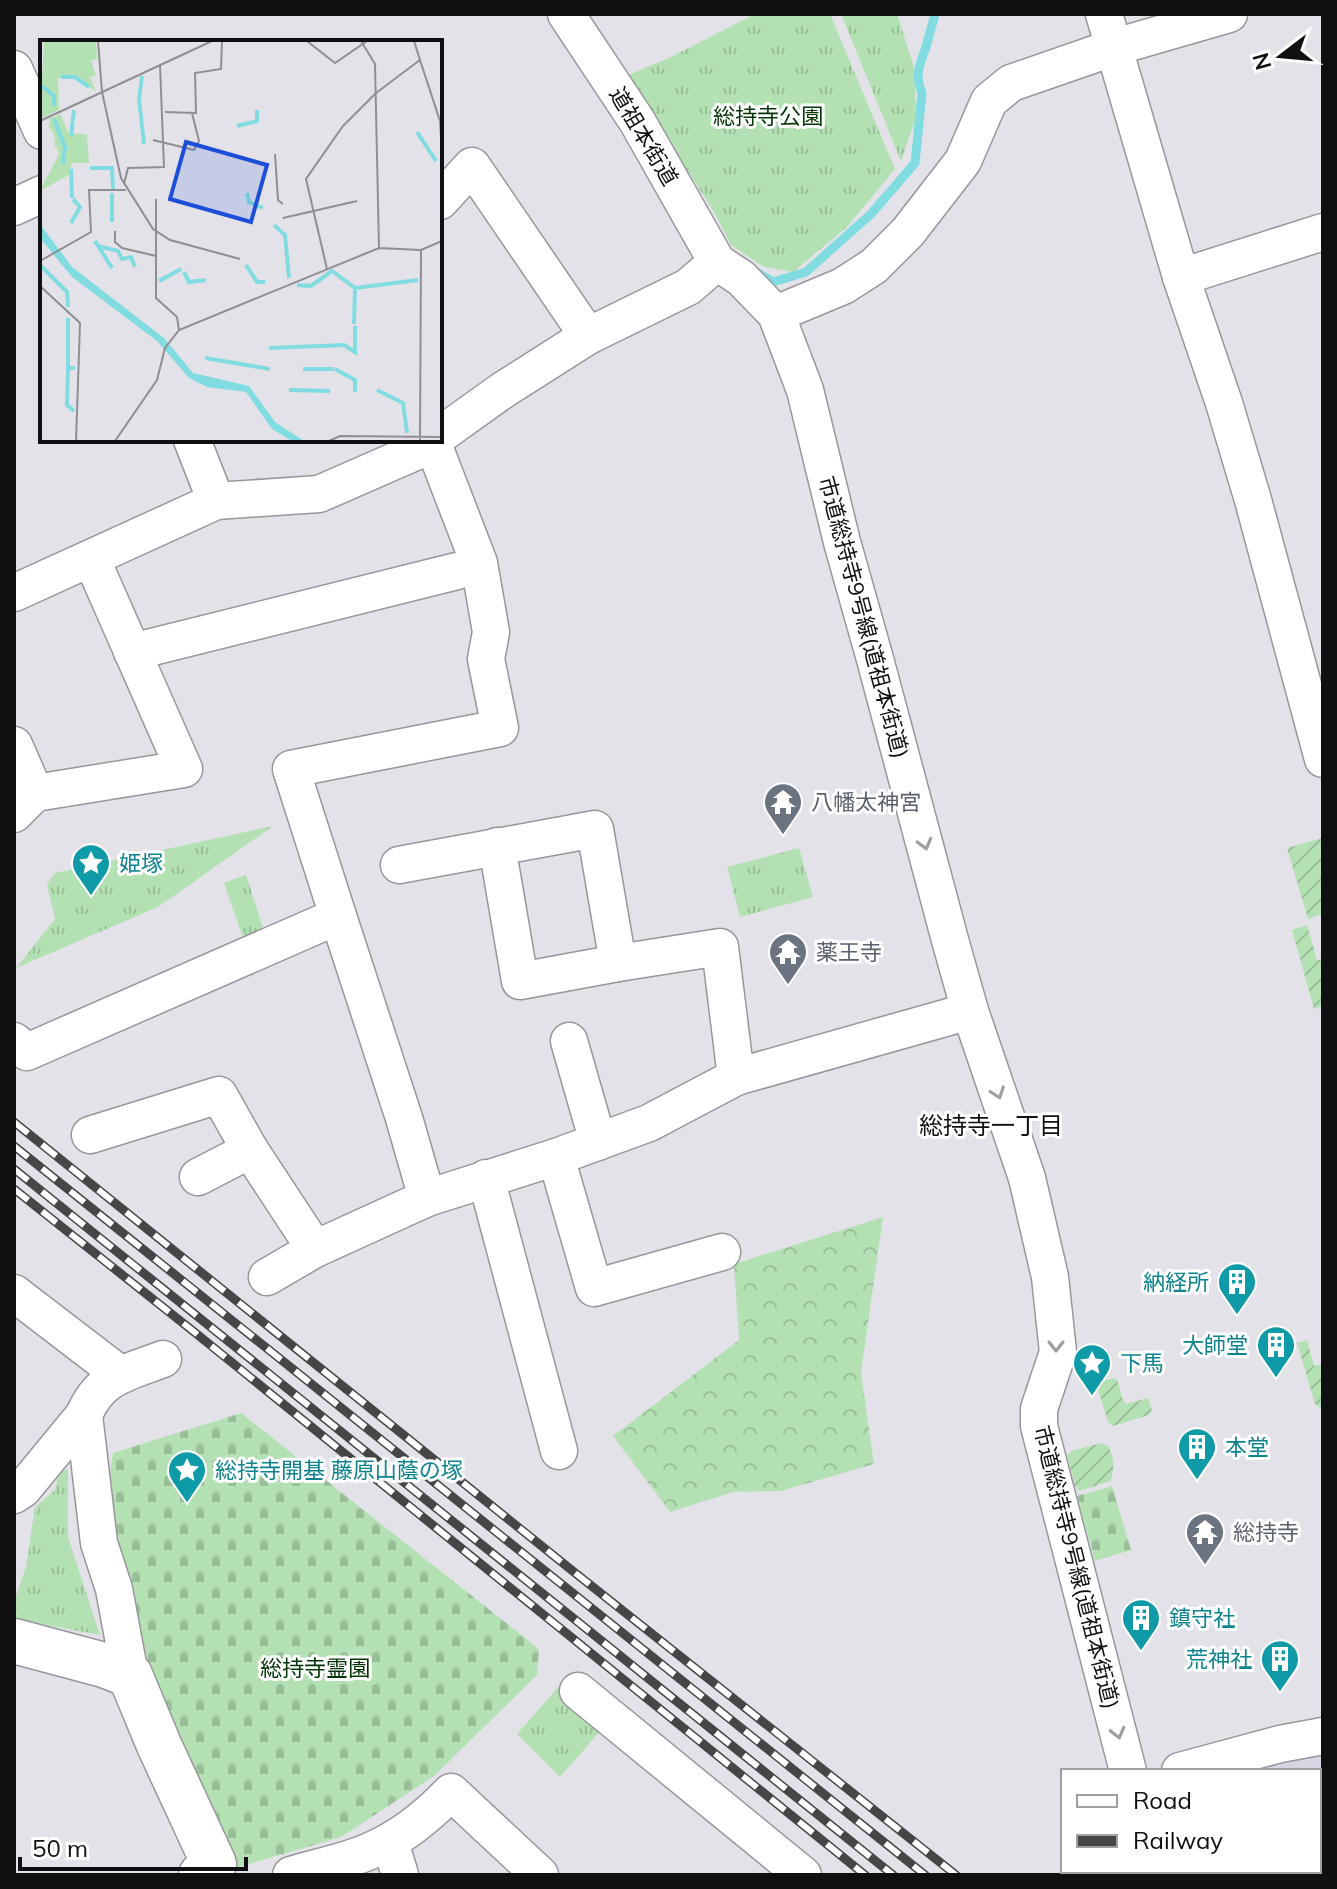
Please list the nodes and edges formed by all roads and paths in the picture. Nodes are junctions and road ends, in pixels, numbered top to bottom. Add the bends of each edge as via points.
1 (566, 14) edge
2 (1229, 14) edge
3 (1110, 30) edge
4 (14, 69) edge
5 (40, 127) edge
6 (40, 195) edge
7 (442, 199) edge
8 (14, 207) edge
9 (1323, 232) edge
10 (717, 262) junction
11 (1181, 277) junction
12 (776, 314) junction
13 (588, 336) junction
14 (442, 430) edge
15 (193, 442) edge
16 (424, 442) edge
17 (216, 501) junction
18 (92, 560) junction
19 (457, 571) dead end
20 (14, 593) edge
21 (132, 652) junction
22 (14, 745) edge
23 (1323, 759) edge
24 (24, 804) edge
25 (497, 846) junction
26 (399, 865) dead end
27 (338, 916) junction
28 (614, 971) junction
29 (970, 1011) junction
30 (14, 1041) edge
31 (569, 1041) dead end
32 (736, 1077) junction
33 (90, 1135) dead end
34 (598, 1142) junction
35 (250, 1150) junction
36 (556, 1157) junction
37 (198, 1177) dead end
38 (486, 1178) junction
39 (427, 1198) junction
40 (315, 1249) junction
41 (722, 1252) dead end
42 (267, 1277) dead end
43 (14, 1293) edge
44 (163, 1359) dead end
45 (121, 1375) junction
46 (84, 1415) junction
47 (559, 1451) dead end
48 (17, 1484) edge
49 (14, 1641) edge
50 (130, 1675) junction
51 (578, 1691) dead end
52 (1323, 1736) edge
53 (1127, 1769) edge
54 (1187, 1769) edge
55 (395, 1858) edge
56 (216, 1872) edge
57 (291, 1875) edge
58 (540, 1875) edge
59 (803, 1875) edge

1 - 10 street, 道祖本街道 via 637,121
2 - 3 street
3 - 11 street
3 - 12 street via 1011,83 989,101 963,161 874,266 843,286
4 - 5 street
6 - 8 street
7 - 13 street via 472,166
9 - 11 street
10 - 12 street
10 - 13 street via 688,287
11 - 23 street via 1249,486
12 -> 29 street, 市道総持寺9号線(道祖本街道) via 805,390
13 - 14 street
15 - 17 street
16 - 17 street via 319,494
16 - 27 street via 479,563 491,632 486,659 500,728 291,769
17 - 18 street
18 - 20 street
18 - 21 street
19 - 21 street
21 - 24 street via 184,769
22 - 24 street
25 - 26 street
25 - 28 street via 520,981
25 - 28 street via 595,829
27 - 30 street via 27,1052
27 - 39 street
28 - 32 street via 720,947
29 - 32 street
29 -> 53 street, 市道総持寺9号線(道祖本街道) via 1027,1178 1050,1277 1058,1352 1039,1409 1039,1426
31 - 34 street
32 - 34 street via 649,1123
33 - 35 street via 219,1095
34 - 36 street
35 - 37 street
35 - 40 street
36 - 38 street
36 - 41 street via 594,1288
38 - 39 street
38 - 47 street
39 - 40 street
40 - 42 street
43 - 45 street
44 - 45 street
45 - 46 street via 103,1385
46 - 48 street
46 - 50 street via 99,1543 114,1589
49 - 50 street
50 - 56 street
51 - 59 street
52 - 54 street
55 - 57 street via 367,1853
55 - 58 street via 451,1792

